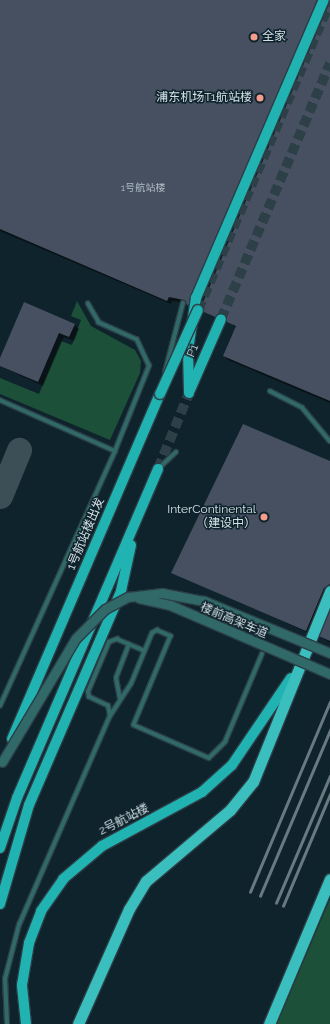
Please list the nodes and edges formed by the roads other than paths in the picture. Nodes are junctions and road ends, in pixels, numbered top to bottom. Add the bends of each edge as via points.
1 (324, 0) edge
2 (183, 303) dead end
3 (88, 304) dead end
4 (198, 310) tunnel mouth
5 (221, 319) tunnel mouth
6 (270, 391) dead end
7 (160, 394) junction
8 (0, 400) edge
9 (330, 441) edge
10 (115, 451) junction
11 (176, 452) dead end
12 (158, 469) joint
13 (135, 525) junction
14 (330, 592) edge
15 (128, 597) junction
16 (95, 620) junction
17 (129, 644) junction
18 (145, 651) junction
19 (330, 653) edge
20 (262, 654) dead end
21 (296, 669) junction
22 (84, 672) junction
23 (330, 674) edge
24 (120, 699) junction
25 (0, 706) edge
26 (110, 716) junction
27 (1, 766) edge
28 (0, 848) edge
29 (330, 879) edge
30 (0, 904) edge
31 (7, 1024) edge
32 (26, 1024) edge
33 (78, 1024) edge
34 (269, 1024) edge

1 - 5 main road, P1 via 196,298 188,350 189,394
2 - 7 lane, bridge
3 - 10 lane via 99,323 137,340 149,366
4 - 7 main road, 1号航站楼出发, bridge
6 - 9 lane via 302,407
7 - 27 main road, 1号航站楼出发, bridge
8 - 10 lane
10 - 25 lane
11 - 12 lane
12 - 13 main road
13 - 16 main road
13 - 22 main road via 121,591
14 - 21 highway
15 - 19 street, 楼前高架车道, bridge via 162,593 197,599
15 - 23 street, 楼前高架车道, bridge via 170,605
15 - 27 street, 楼前高架车道, bridge via 105,609 76,638
16 - 22 main road
16 - 28 main road via 19,792
17 - 18 lane
17 - 24 lane via 116,678
17 - 26 lane via 117,639 109,642 88,692 90,697 108,706
18 - 20 lane via 157,630 172,636 134,726 209,758 225,742
18 - 24 lane
21 - 32 main road, 2号航站楼 via 232,765 202,792 83,859 51,894 34,926 24,967
21 - 33 highway via 264,760 253,782 230,810 146,881 129,909
22 - 30 main road via 29,805
24 - 26 lane
26 - 31 lane via 14,938 5,979
29 - 34 highway

